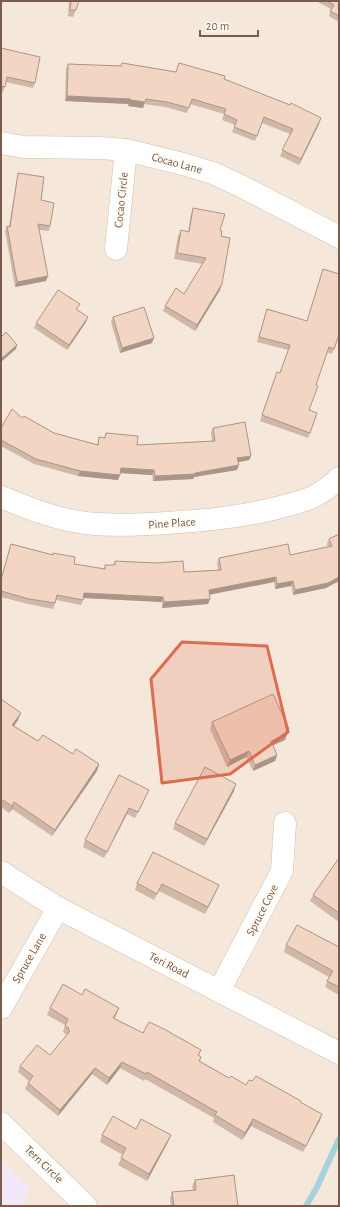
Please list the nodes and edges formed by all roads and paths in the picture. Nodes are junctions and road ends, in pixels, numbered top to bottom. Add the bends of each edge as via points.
1 (1, 143) edge
2 (126, 150) junction
3 (339, 237) edge
4 (116, 250) dead end
5 (339, 478) edge
6 (1, 497) edge
7 (285, 823) dead end
8 (1, 872) edge
9 (58, 908) junction
10 (219, 991) junction
11 (1, 1008) edge
12 (339, 1053) edge
13 (1, 1122) edge
14 (86, 1206) edge

1 - 2 street, Cocao Lane via 24,147
2 - 3 street, Cocao Lane via 213,174
2 - 4 street, Cocao Circle
5 - 6 street, Pine Place via 324,491 305,500 258,513 221,519 153,524 84,523 26,508
7 - 10 street, Spruce Cove via 282,871
8 - 9 street, Teri Road
9 - 10 street, Teri Road
9 - 11 street, Spruce Lane
10 - 12 street, Teri Road
13 - 14 street, Tern Circle

